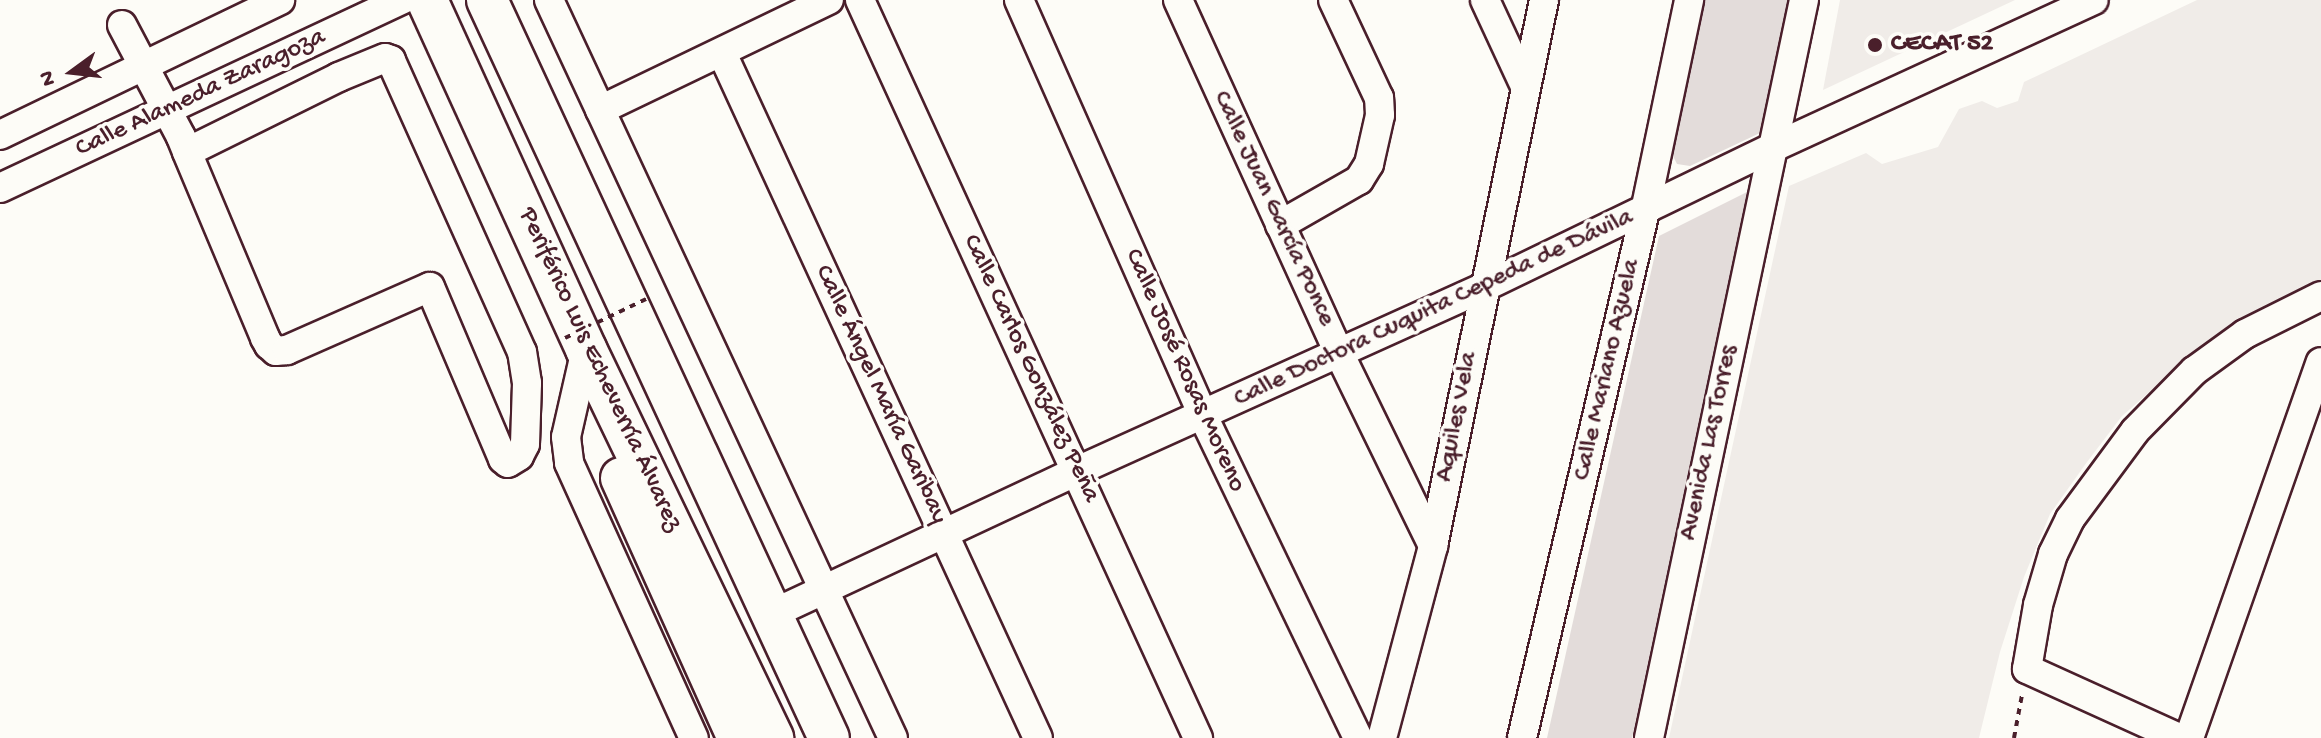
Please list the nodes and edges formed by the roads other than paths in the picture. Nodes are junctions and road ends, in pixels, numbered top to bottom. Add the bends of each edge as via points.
1 (280, 0) edge
2 (402, 0) edge
3 (427, 0) edge
4 (487, 0) edge
5 (549, 0) edge
6 (829, 0) edge
7 (860, 0) edge
8 (1019, 0) edge
9 (1178, 0) edge
10 (1333, 0) edge
11 (1485, 0) edge
12 (1544, 0) edge
13 (1689, 0) edge
14 (1804, 0) edge
15 (2094, 0) edge
16 (122, 25) dead end
17 (722, 53) junction
18 (146, 67) junction
19 (1525, 86) junction
20 (168, 110) junction
21 (600, 110) junction
22 (0, 135) edge
23 (1772, 148) junction
24 (187, 152) junction
25 (0, 188) edge
26 (1645, 211) junction
27 (1280, 225) junction
28 (1484, 287) junction
29 (2321, 296) edge
30 (575, 343) junction
31 (1339, 353) junction
32 (2321, 362) edge
33 (1203, 416) junction
34 (1077, 471) junction
35 (945, 535) junction
36 (1433, 546) junction
37 (823, 590) junction
38 (772, 614) junction
39 (694, 738) edge
40 (738, 738) edge
41 (773, 738) edge
42 (829, 738) edge
43 (893, 738) edge
44 (1038, 738) edge
45 (1198, 738) edge
46 (1358, 738) edge
47 (1382, 738) edge
48 (1522, 738) edge
49 (1649, 738) edge
50 (2179, 738) edge
51 (2189, 738) edge

1 - 18 street, Calle Alameda Zaragoza
2 - 20 street, Calle Alameda Zaragoza
3 - 30 highway, Periférico Luis Echeverría Álvarez
4 - 38 highway, Periférico Luis Echeverría Álvarez
5 - 21 street
6 - 17 street
7 - 34 street, Calle Carlos González Peña
8 - 33 street, Calle José Rosas Moreno
9 - 27 street, Calle Juan García Ponce
10 - 27 street via 1379,98 1369,164 1359,180
11 - 19 street
12 - 19 street, Aquiles Vela
13 - 26 street, Calle Mariano Azuela
14 - 23 street, Avenida Las Torres
15 - 23 street, Calle Doctora Cuquita Cepeda de Dávila
16 - 18 street
17 - 21 street
17 - 35 street, Calle Ángel María Garibay
18 - 20 street
18 - 22 street, Calle Alameda Zaragoza
19 - 28 street, Aquiles Vela
20 - 24 street
20 - 25 street, Calle Alameda Zaragoza
21 - 37 street
23 - 26 street, Calle Doctora Cuquita Cepeda de Dávila
23 - 49 street, Avenida Las Torres
24 - 24 street via 339,77 391,60 522,352 527,398 525,444 519,456 508,463 503,459 430,287 287,350 269,345
26 - 28 street, Calle Doctora Cuquita Cepeda de Dávila
26 - 48 street, Calle Mariano Azuela
27 - 31 street, Calle Juan García Ponce
28 - 31 street, Calle Doctora Cuquita Cepeda de Dávila
28 - 36 street, Aquiles Vela
29 - 50 street via 2245,334 2194,371 2135,431 2070,519 2053,554 2027,669
30 - 39 street via 566,437 569,463
30 - 40 highway via 591,411
30 - 41 highway, Periférico Luis Echeverría Álvarez via 714,609
31 - 33 street, Calle Doctora Cuquita Cepeda de Dávila
31 - 36 street, Calle Juan García Ponce
32 - 51 street
33 - 34 street, Calle Doctora Cuquita Cepeda de Dávila
33 - 46 street, Calle José Rosas Moreno
34 - 35 street, Calle Doctora Cuquita Cepeda de Dávila
34 - 45 street, Calle Carlos González Peña
35 - 37 street, Calle Doctora Cuquita Cepeda de Dávila
35 - 44 street, Calle Ángel María Garibay
36 - 47 street, Aquiles Vela
37 - 38 street, Calle Doctora Cuquita Cepeda de Dávila
37 - 43 street
38 - 42 highway, Periférico Luis Echeverría Álvarez

